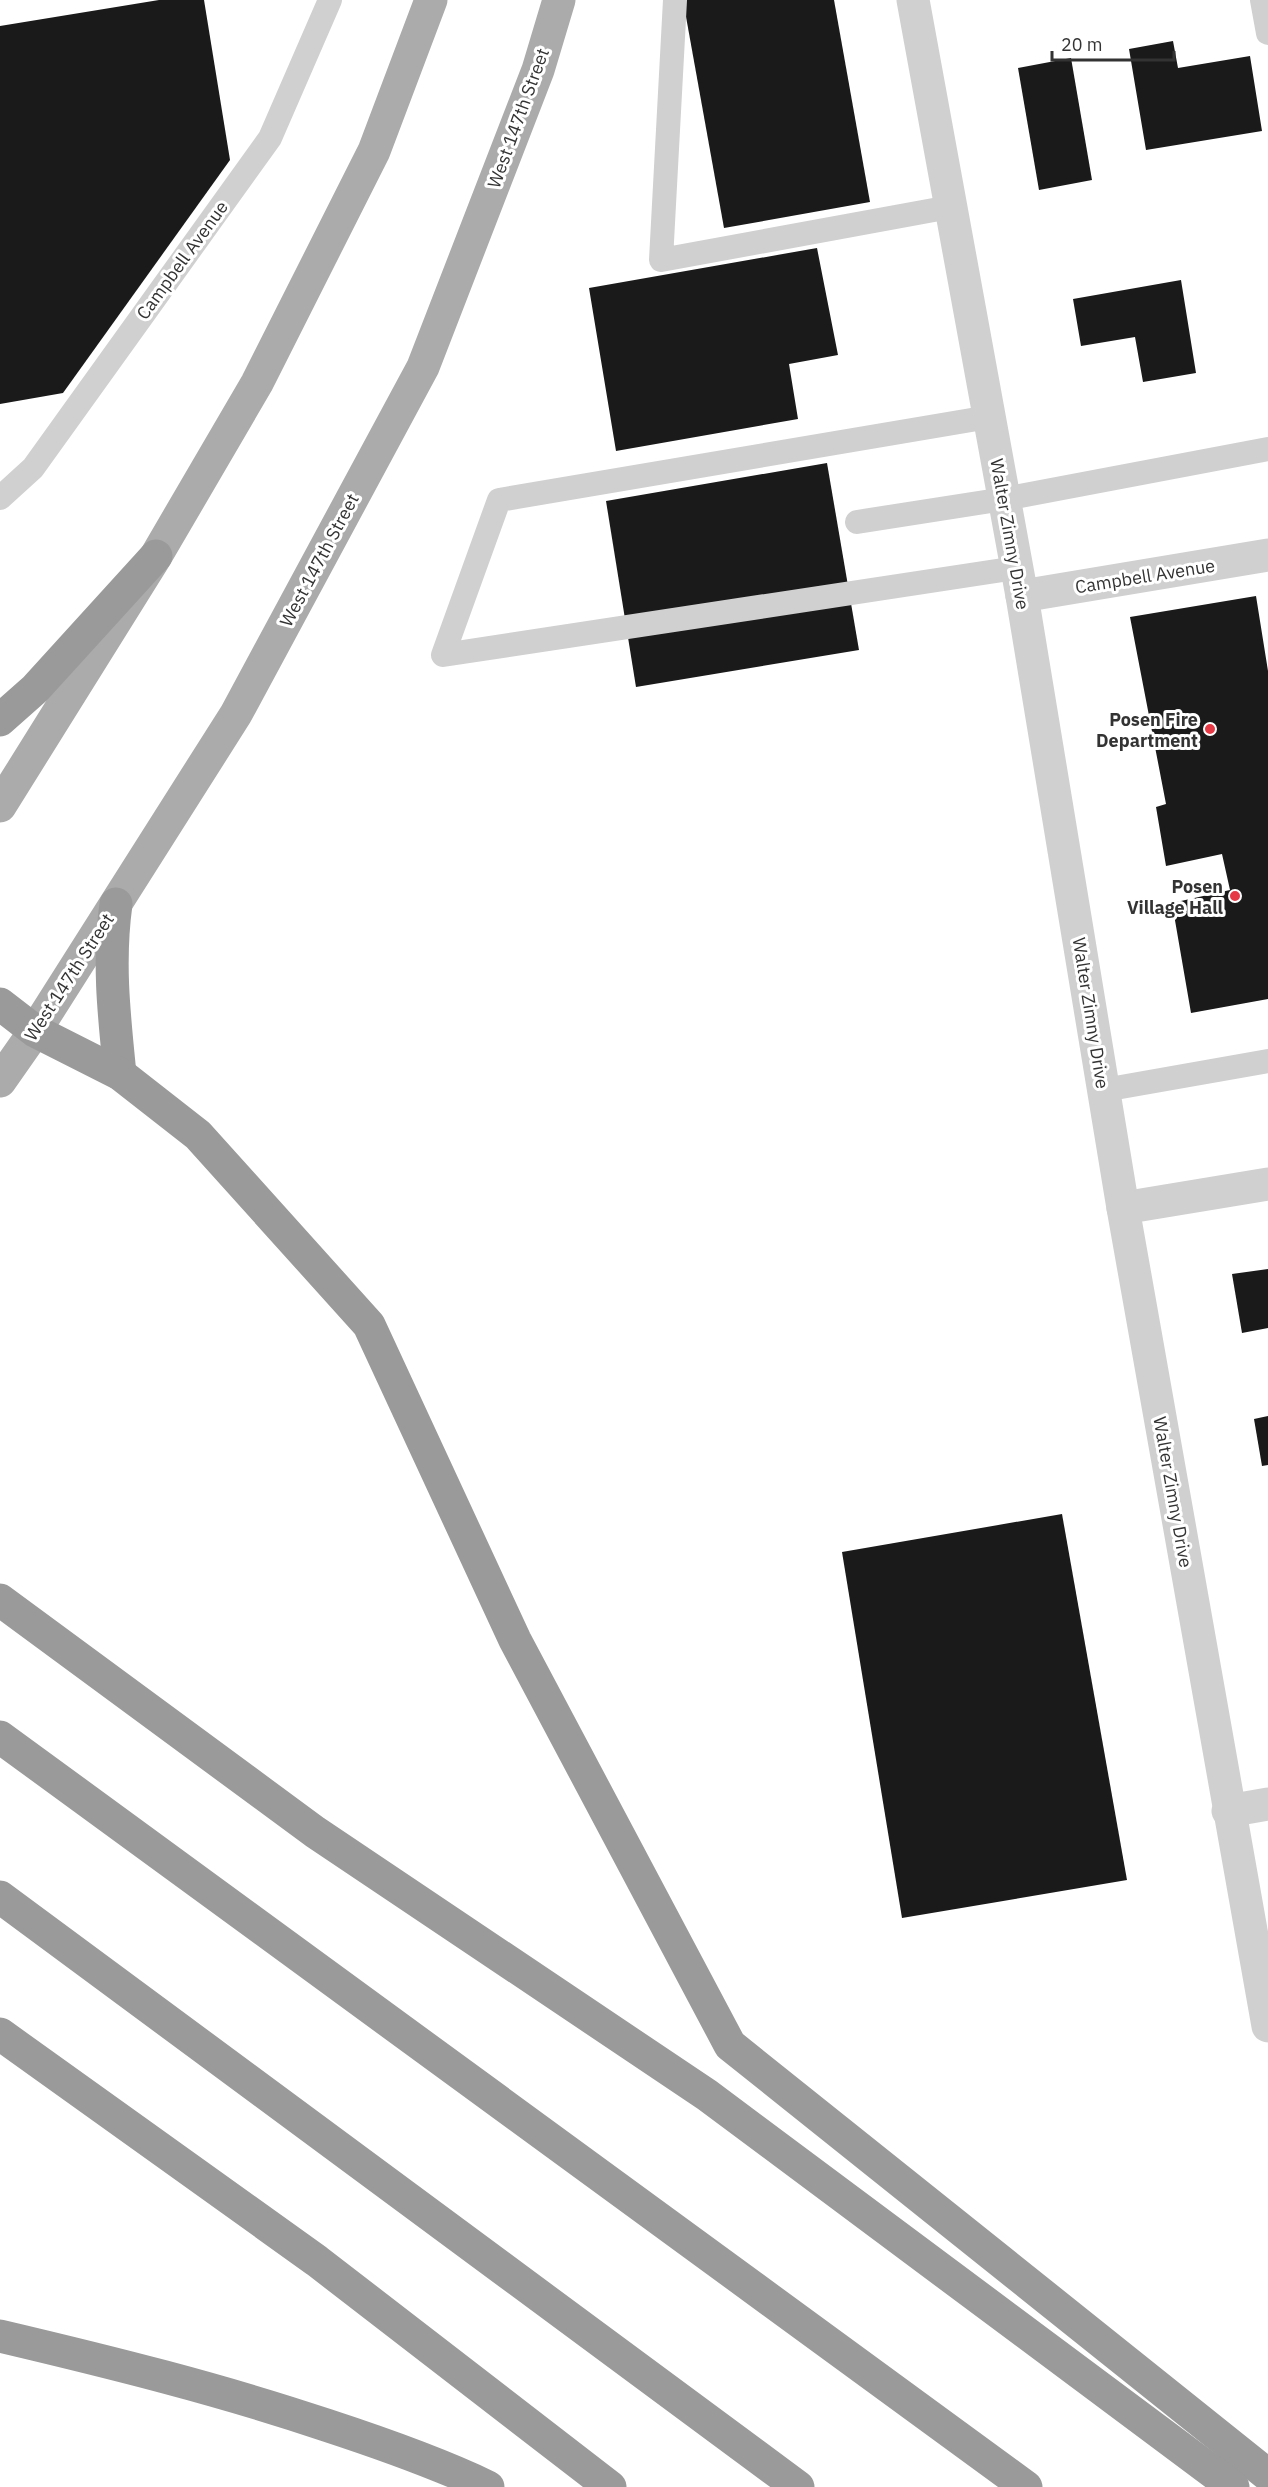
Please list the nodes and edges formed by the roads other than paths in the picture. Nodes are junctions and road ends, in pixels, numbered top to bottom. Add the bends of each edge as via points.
1 (330, 0) edge
2 (431, 0) edge
3 (559, 0) edge
4 (675, 0) edge
5 (913, 0) edge
6 (1262, 0) edge
7 (1268, 33) edge
8 (950, 207) junction
9 (989, 417) junction
10 (1268, 449) edge
11 (0, 498) edge
12 (1004, 499) junction
13 (857, 522) dead end
14 (1268, 555) edge
15 (156, 556) junction
16 (1019, 582) junction
17 (0, 720) edge
18 (0, 806) edge
19 (116, 904) junction
20 (0, 1004) edge
21 (0, 1031) edge
22 (35, 1031) junction
23 (1268, 1061) edge
24 (120, 1074) junction
25 (0, 1081) edge
26 (1104, 1090) junction
27 (1268, 1184) edge
28 (1123, 1208) junction
29 (0, 1600) edge
30 (0, 1737) edge
31 (1268, 1804) edge
32 (1228, 1811) junction
33 (0, 1897) edge
34 (1268, 2026) edge
35 (0, 2034) edge
36 (0, 2336) edge
37 (1268, 2475) edge
38 (488, 2487) edge
39 (610, 2487) edge
40 (798, 2487) edge
41 (1026, 2487) edge
42 (1233, 2487) edge

1 - 11 lane, Campbell Avenue via 270,138 33,468
2 - 15 main road via 374,151 257,383
3 - 19 main road, West 147th Street via 538,70 423,367 236,714
4 - 8 lane via 661,260
5 - 8 street, Walter Zimny Drive
6 - 7 lane
8 - 9 street, Walter Zimny Drive
9 - 12 street, Walter Zimny Drive
9 - 16 lane via 499,500 443,656
10 - 12 lane
12 - 13 lane
12 - 16 street, Walter Zimny Drive
14 - 16 street, Campbell Avenue
15 - 17 highway via 35,689
15 - 18 main road
16 - 26 street, Walter Zimny Drive
19 - 22 main road, West 147th Street
19 - 24 highway via 110,946
20 - 22 highway
21 - 22 highway
22 - 24 highway
22 - 25 main road, West 147th Street
23 - 26 lane
24 - 37 highway via 198,1135 369,1325 515,1640 730,2045
26 - 28 street, Walter Zimny Drive
27 - 28 street
28 - 32 street, Walter Zimny Drive
29 - 42 highway via 315,1832 706,2095
30 - 41 highway
31 - 32 street
32 - 34 street, Walter Zimny Drive
33 - 40 highway
35 - 39 highway via 317,2261
36 - 38 highway via 145,2370 264,2404 379,2442

